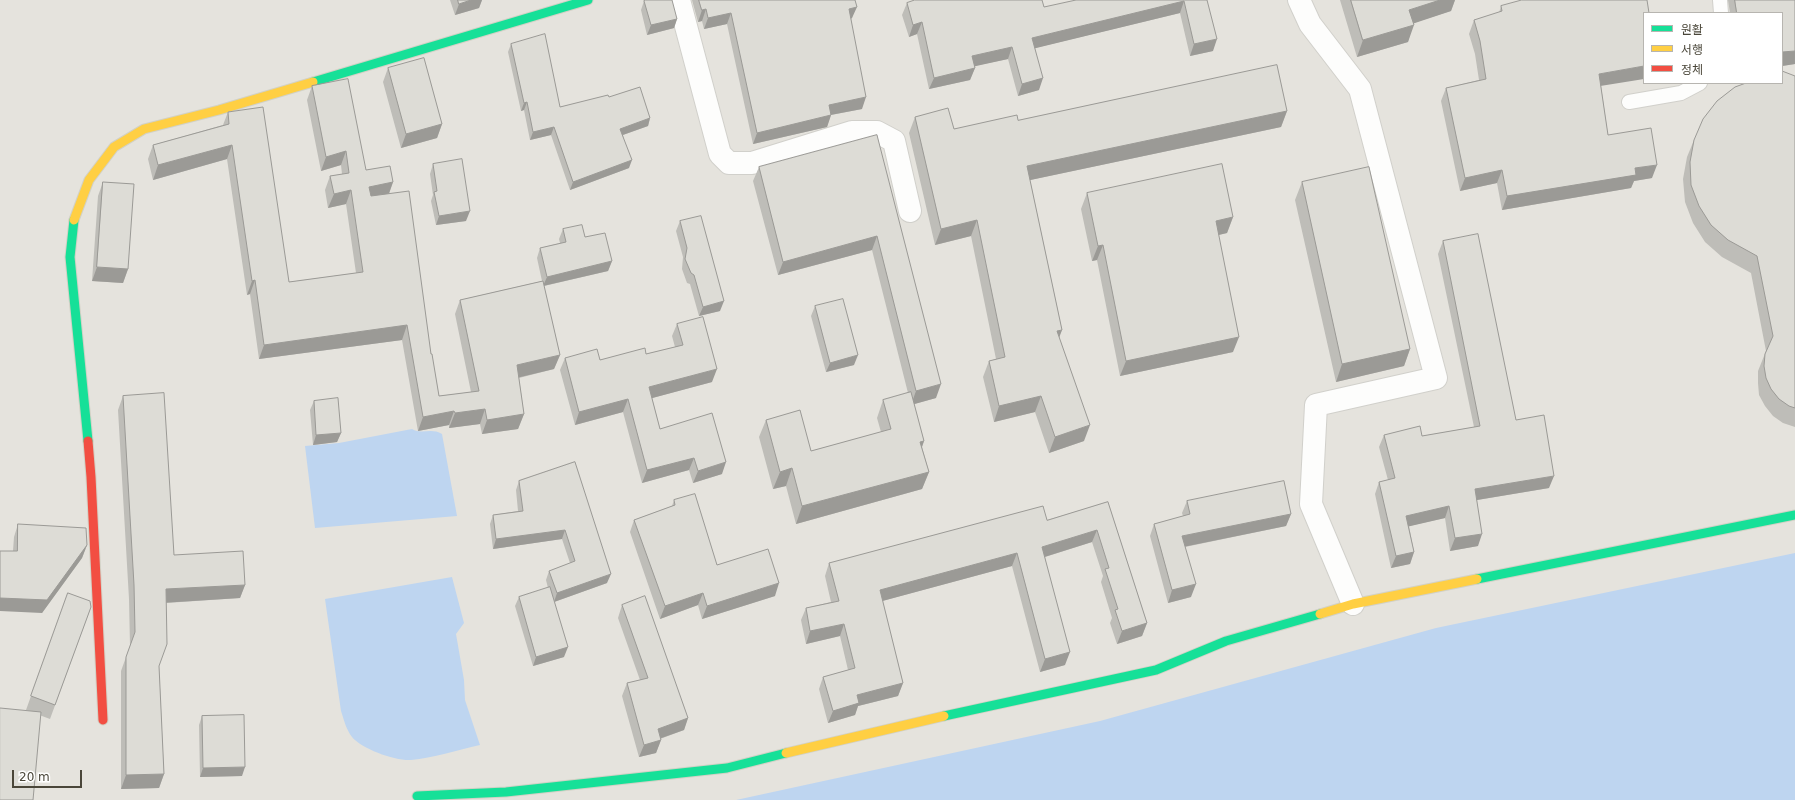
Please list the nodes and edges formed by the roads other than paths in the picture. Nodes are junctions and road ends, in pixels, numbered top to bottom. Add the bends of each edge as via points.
1 (588, 0) edge
2 (679, 0) edge
3 (1299, 0) edge
4 (1720, 0) edge
5 (1721, 12) edge
6 (1698, 84) edge
7 (1629, 102) dead end
8 (910, 211) dead end
9 (1795, 515) edge
10 (1353, 604) junction
11 (103, 720) dead end
12 (417, 796) dead end

1 - 11 street via 219,110 144,129 114,147 89,180 74,218 70,257 91,477
2 - 8 street via 720,154 729,163 752,163 852,132 877,132 894,141
3 - 10 street via 1310,24 1360,88 1436,378 1316,405 1311,504
4 - 5 lane
6 - 7 lane via 1681,93
9 - 10 street
10 - 12 street via 1226,641 1156,670 906,724 727,768 506,792

